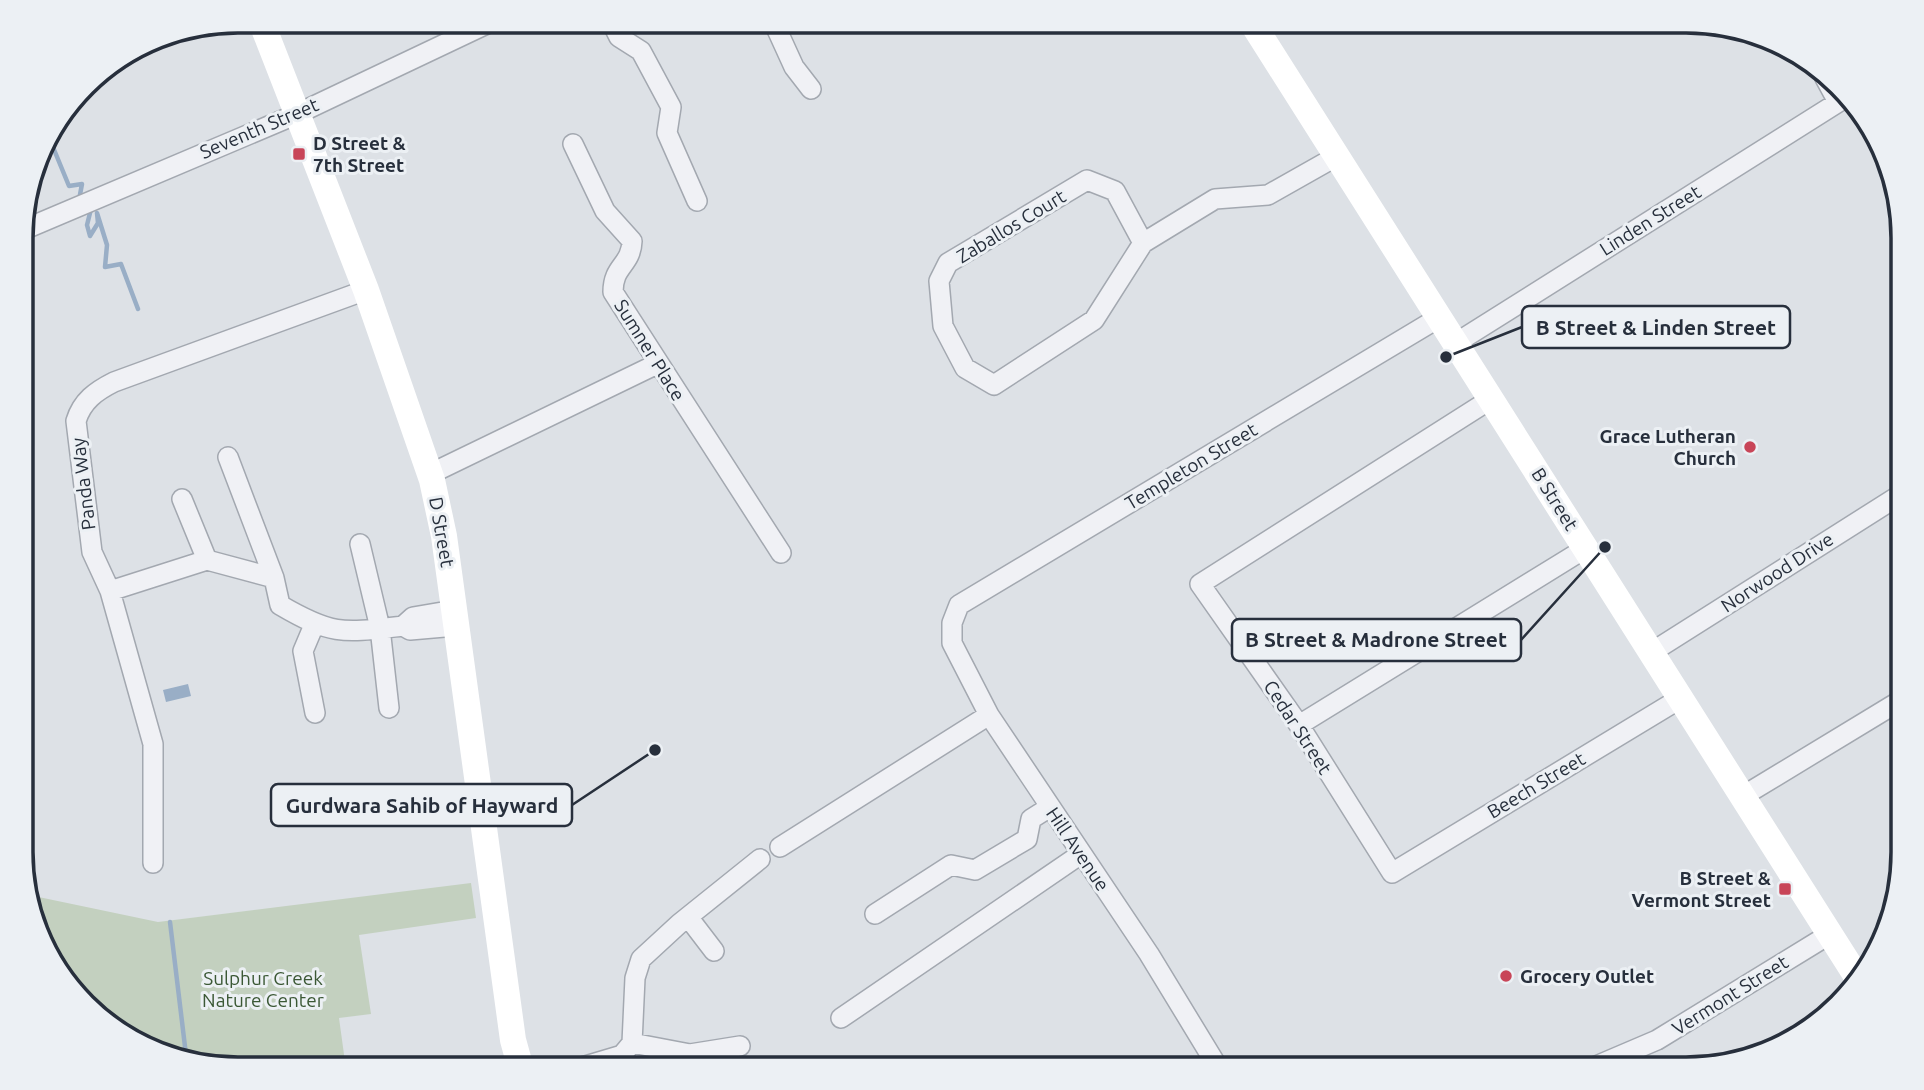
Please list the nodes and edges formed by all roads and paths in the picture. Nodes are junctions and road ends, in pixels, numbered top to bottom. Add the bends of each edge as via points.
1 (1259, 33) edge
2 (266, 34) edge
3 (466, 34) edge
4 (617, 34) edge
5 (779, 34) edge
6 (811, 89) dead end
7 (1839, 102) edge
8 (297, 114) junction
9 (573, 144) dead end
10 (1337, 156) junction
11 (697, 201) dead end
12 (34, 225) edge
13 (1143, 243) junction
14 (366, 290) junction
15 (1440, 317) junction
16 (1456, 343) junction
17 (657, 364) junction
18 (1492, 399) junction
19 (228, 457) dead end
20 (430, 474) junction
21 (182, 499) dead end
22 (1890, 500) edge
23 (360, 544) dead end
24 (1586, 548) junction
25 (781, 554) dead end
26 (207, 560) junction
27 (274, 578) junction
28 (110, 591) junction
29 (455, 618) junction
30 (952, 623) joint
31 (314, 625) junction
32 (380, 628) junction
33 (1652, 652) junction
34 (1681, 698) junction
35 (1890, 707) edge
36 (389, 708) dead end
37 (315, 713) dead end
38 (989, 716) junction
39 (1299, 725) junction
40 (1743, 796) junction
41 (1050, 807) junction
42 (780, 848) dead end
43 (1081, 854) junction
44 (760, 859) dead end
45 (153, 863) dead end
46 (1392, 873) joint
47 (875, 914) dead end
48 (688, 917) junction
49 (1830, 934) junction
50 (714, 951) dead end
51 (1853, 970) edge
52 (841, 1018) dead end
53 (632, 1044) junction
54 (740, 1046) dead end
55 (1211, 1056) edge
56 (1619, 1056) edge
57 (518, 1057) edge
58 (616, 1057) edge

1 - 10 street, B Street
2 - 8 street, D Street
3 - 8 street, Seventh Street
4 - 11 street via 641,51 671,107 667,133
5 - 6 street via 794,67
7 - 16 street, Linden Street
8 - 12 street, Seventh Street
8 - 14 street, D Street
9 - 17 street, Sumner Place via 605,211 632,241 632,254 613,275 613,292
10 - 13 street, Zaballos Court via 1268,195 1215,199
10 - 15 street, B Street
13 - 13 street, Zaballos Court via 1094,320 994,385 965,368 943,326 939,281 948,263 1087,180 1115,191
14 - 20 street, D Street
14 - 28 street, Panda Way via 114,382 88,399 76,421 82,488 92,552
15 - 16 street, B Street
15 - 30 street, Templeton Street via 959,606
16 - 18 street, B Street
17 - 20 street
17 - 25 street, Sumner Place
18 - 24 street, B Street
18 - 39 street, Cedar Street via 1200,584
19 - 27 street
20 - 29 street, D Street
21 - 26 street
22 - 33 street, Norwood Drive
23 - 32 street
24 - 33 street, B Street
24 - 39 street
26 - 27 street
26 - 28 street
27 - 31 street via 280,605
28 - 45 street, Panda Way via 153,744
29 - 32 street via 413,617 403,626
29 - 57 street, D Street
30 - 38 street, Hill Avenue via 952,643
31 - 32 street via 335,632
31 - 37 street via 303,651
32 - 36 street
33 - 34 street, B Street
34 - 40 street, B Street
34 - 46 street, Beech Street
35 - 40 street
38 - 41 street, Hill Avenue
38 - 42 street
39 - 46 street, Cedar Street
40 - 49 street, B Street
41 - 43 street, Hill Avenue
41 - 47 street via 1031,819 1027,839 975,870 951,865
43 - 52 street
43 - 55 street, Hill Avenue
44 - 48 street
48 - 50 street
48 - 53 street via 641,959 635,978
49 - 51 street, B Street
49 - 56 street, Vermont Street via 1657,1040
53 - 54 street via 690,1054
53 - 58 street

